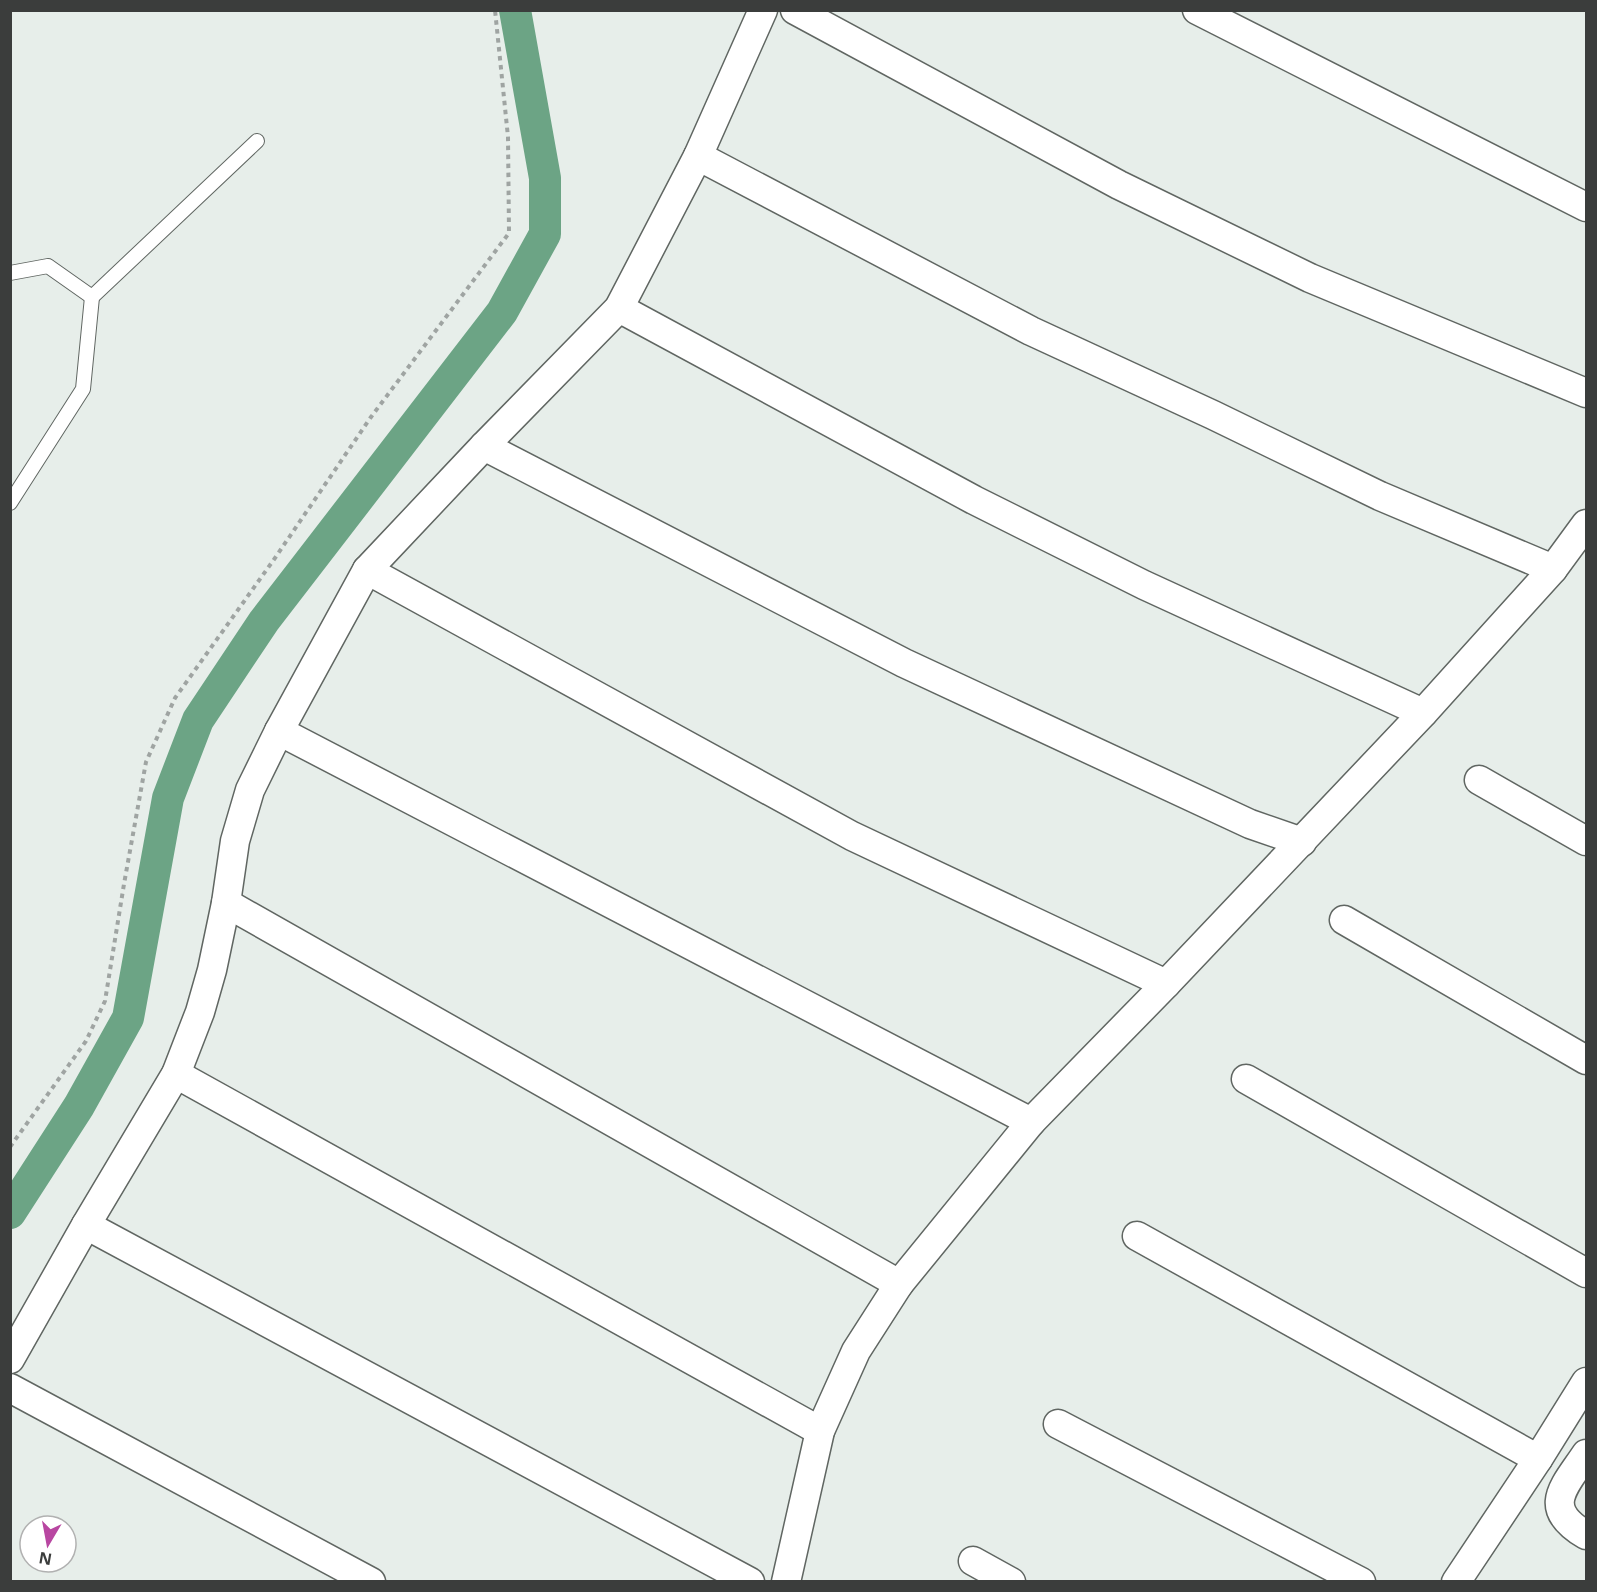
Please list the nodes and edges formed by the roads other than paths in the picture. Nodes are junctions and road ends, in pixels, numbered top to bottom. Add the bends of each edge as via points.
1 (763, 10) edge
2 (795, 10) edge
3 (1197, 10) edge
4 (257, 141) dead end
5 (698, 156) junction
6 (1587, 207) edge
7 (10, 273) edge
8 (92, 297) junction
9 (620, 308) junction
10 (1587, 393) edge
11 (484, 446) junction
12 (10, 503) edge
13 (1587, 524) edge
14 (1553, 569) junction
15 (367, 570) junction
16 (1424, 714) junction
17 (279, 731) junction
18 (1479, 780) dead end
19 (1587, 841) edge
20 (1302, 842) junction
21 (226, 903) junction
22 (1344, 920) dead end
23 (1166, 984) junction
24 (1587, 1060) edge
25 (176, 1074) junction
26 (1246, 1079) dead end
27 (1031, 1122) junction
28 (86, 1225) junction
29 (1137, 1236) dead end
30 (1587, 1274) edge
31 (899, 1284) junction
32 (10, 1359) edge
33 (1587, 1383) edge
34 (10, 1388) edge
35 (1058, 1424) dead end
36 (820, 1431) junction
37 (1587, 1454) edge
38 (1538, 1459) junction
39 (1587, 1535) edge
40 (973, 1560) dead end
41 (371, 1581) edge
42 (750, 1581) edge
43 (786, 1581) edge
44 (1011, 1581) edge
45 (1361, 1581) edge
46 (1456, 1581) edge

1 - 5 street
2 - 10 street via 1119,185 1310,278
3 - 6 street
4 - 8 lane
5 - 9 street
5 - 14 street via 1031,331 1380,496
7 - 8 lane via 48,266
8 - 12 lane via 83,389
9 - 11 street
9 - 16 street via 985,505 1144,585
11 - 15 street
11 - 20 street via 904,663 1250,824
13 - 14 street
14 - 16 street
15 - 17 street
15 - 23 street via 852,836
16 - 20 street
17 - 21 street via 250,790 235,841
17 - 27 street
18 - 19 street
20 - 23 street
21 - 25 street via 200,1012
21 - 31 street
22 - 24 street
23 - 27 street
25 - 28 street
25 - 36 street
26 - 30 street
27 - 31 street
28 - 32 street
28 - 42 street
29 - 38 street
31 - 36 street via 856,1351
33 - 38 street
34 - 41 street
35 - 45 street
36 - 43 street
37 - 39 street via 1559,1499 1561,1512
38 - 46 street
40 - 44 street

